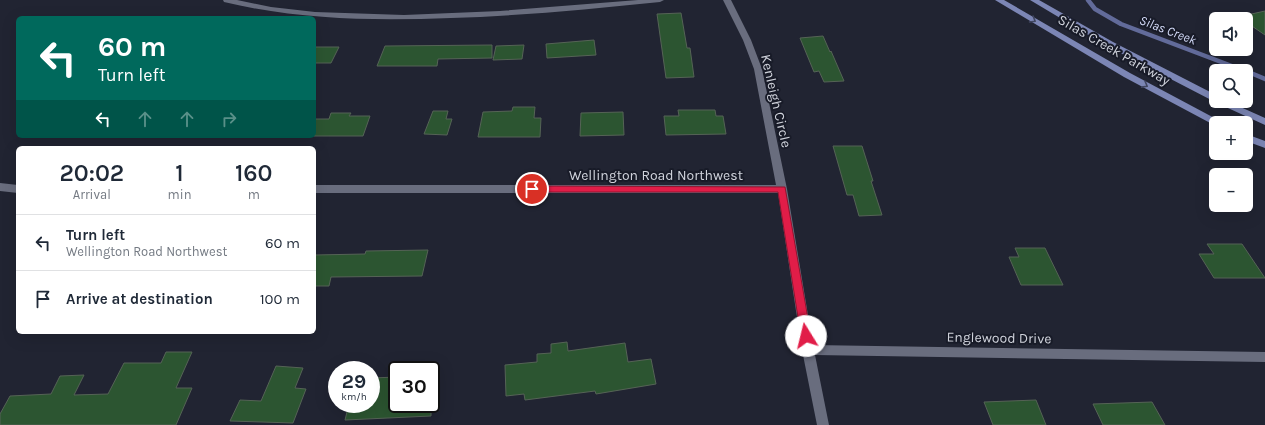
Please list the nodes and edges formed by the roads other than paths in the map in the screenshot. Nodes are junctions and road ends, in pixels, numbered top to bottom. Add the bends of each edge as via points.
1 (227, 0) edge
2 (660, 0) edge
3 (727, 0) edge
4 (999, 0) edge
5 (1034, 0) edge
6 (1209, 95) edge
7 (1235, 108) edge
8 (1209, 119) edge
9 (1265, 122) edge
10 (1253, 140) edge
11 (1265, 145) edge
12 (0, 188) edge
13 (16, 189) edge
14 (316, 189) edge
15 (782, 189) junction
16 (808, 350) junction
17 (1265, 357) edge
18 (823, 425) edge

1 - 2 street via 298,12 370,17 502,15
3 - 15 street, Kenleigh Circle via 758,68
4 -> 8 main road, Silas Creek Parkway via 1127,75
5 - 6 main road, Silas Creek Parkway via 1110,44
7 - 9 main road
10 - 11 main road
12 - 13 street
14 - 15 street, Wellington Road Northwest
15 - 16 street, Kenleigh Circle
16 - 17 street, Englewood Drive
16 - 18 street

